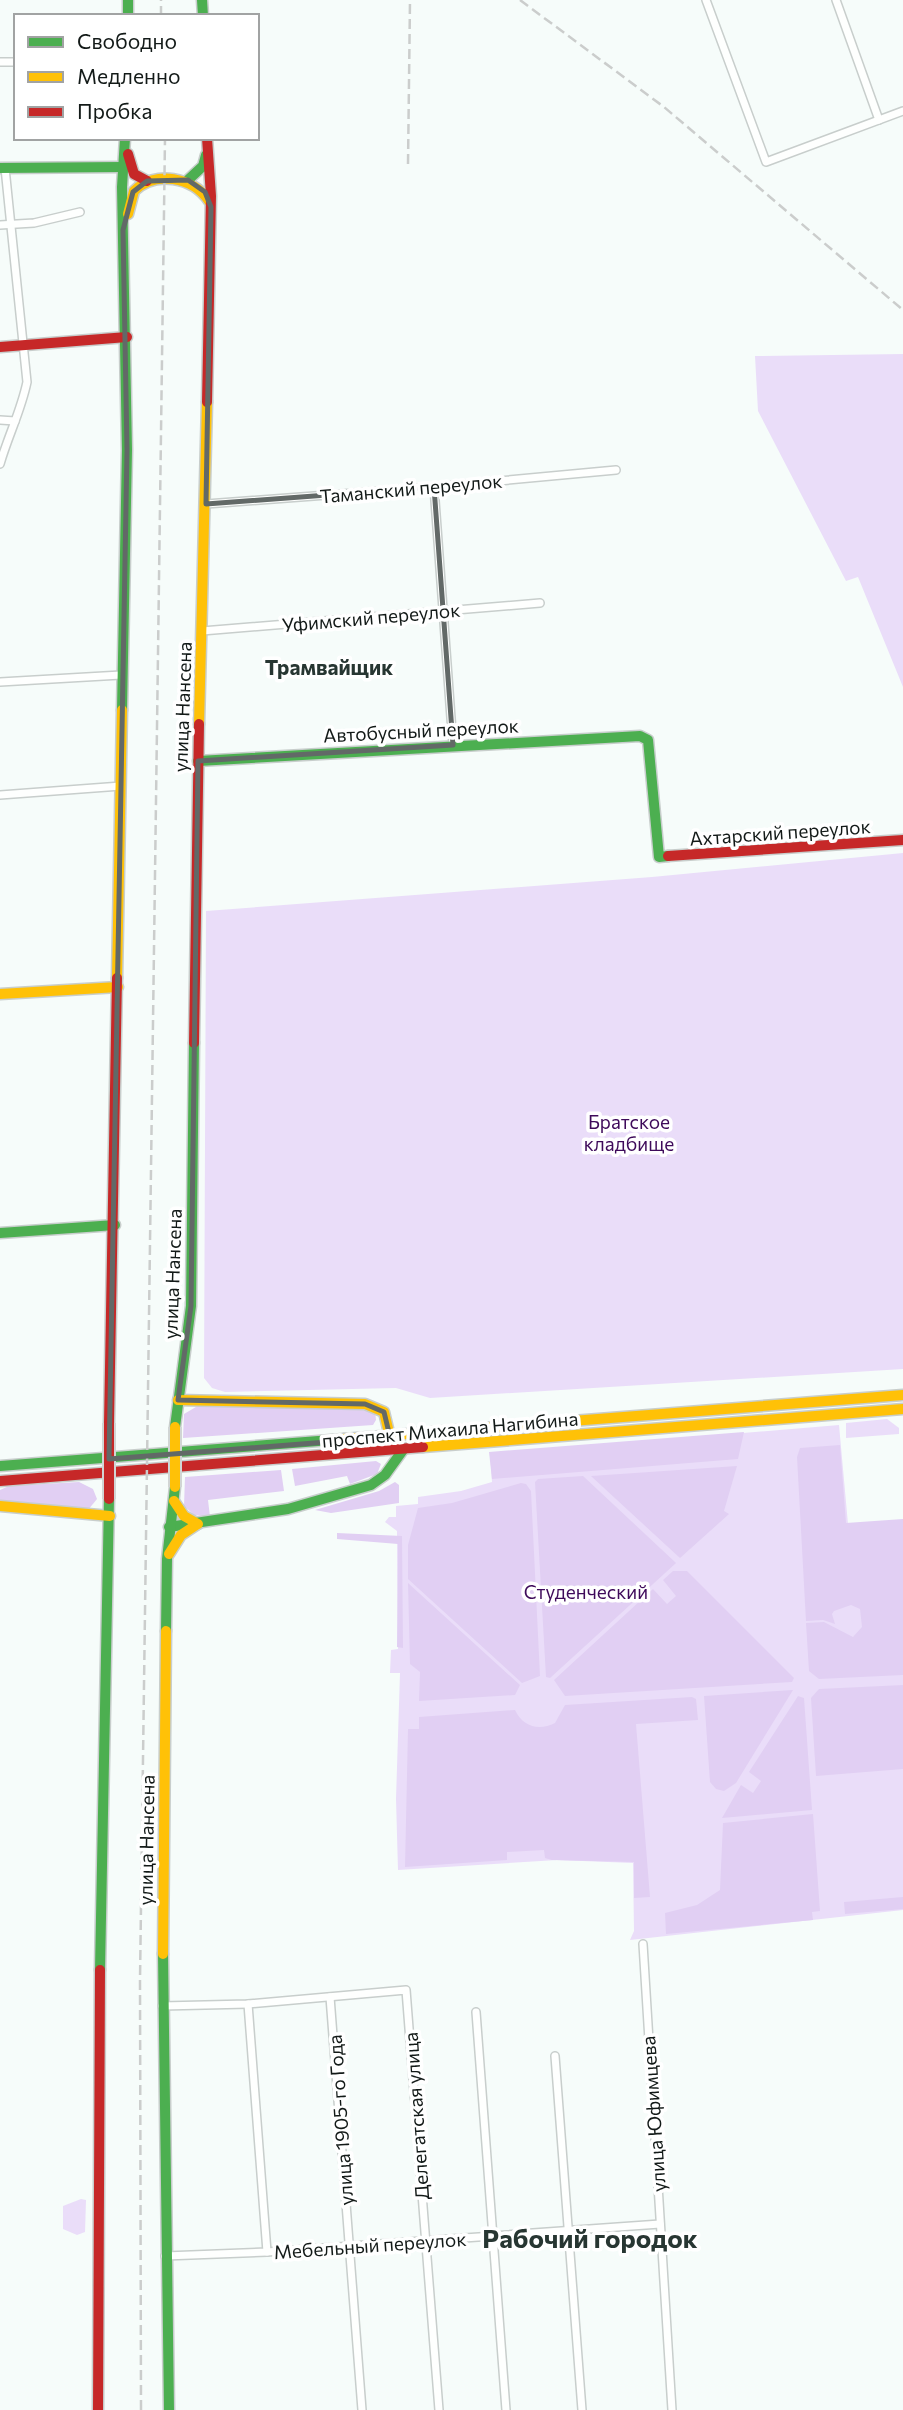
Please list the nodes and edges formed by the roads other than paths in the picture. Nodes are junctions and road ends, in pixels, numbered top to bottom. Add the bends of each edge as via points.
1 (706, 0) edge
2 (836, 0) edge
3 (903, 111) edge
4 (879, 120) junction
5 (125, 140) edge
6 (125, 140) edge
7 (208, 142) edge
8 (123, 167) junction
9 (2, 168) edge
10 (188, 180) junction
11 (147, 181) junction
12 (211, 207) junction
13 (79, 212) dead end
14 (12, 223) junction
15 (0, 225) edge
16 (123, 230) junction
17 (127, 337) junction
18 (24, 344) junction
19 (0, 347) edge
20 (0, 420) edge
21 (15, 421) junction
22 (0, 464) edge
23 (616, 470) dead end
24 (434, 487) junction
25 (206, 504) junction
26 (540, 603) dead end
27 (441, 611) junction
28 (202, 631) junction
29 (121, 675) junction
30 (0, 682) edge
31 (453, 745) junction
32 (198, 761) junction
33 (121, 786) junction
34 (0, 794) edge
35 (903, 840) edge
36 (659, 858) joint
37 (118, 987) junction
38 (0, 994) edge
39 (115, 1224) junction
40 (0, 1233) edge
41 (903, 1395) edge
42 (177, 1400) junction
43 (903, 1409) edge
44 (390, 1437) junction
45 (403, 1450) junction
46 (381, 1452) junction
47 (0, 1466) edge
48 (389, 1468) junction
49 (0, 1481) edge
50 (174, 1501) junction
51 (0, 1506) edge
52 (110, 1516) junction
53 (198, 1524) junction
54 (169, 1527) junction
55 (167, 1559) junction
56 (643, 1944) dead end
57 (330, 1997) junction
58 (248, 2004) junction
59 (162, 2006) junction
60 (476, 2012) dead end
61 (555, 2056) dead end
62 (660, 2224) junction
63 (568, 2230) junction
64 (493, 2236) junction
65 (426, 2242) junction
66 (349, 2246) junction
67 (267, 2252) junction
68 (164, 2256) junction
69 (98, 2410) edge
70 (169, 2410) edge
71 (362, 2410) edge
72 (439, 2410) edge
73 (506, 2410) edge
74 (582, 2410) edge
75 (672, 2410) edge

1 - 4 street via 766,162
2 - 4 street
3 - 4 street
5 - 8 main road
6 - 11 main road via 129,166
7 - 10 main road via 203,166
7 - 12 main road, улица Нансена
8 - 9 main road
8 - 16 main road
9 - 14 street
10 - 11 main road
10 - 12 main road via 205,192
11 - 16 main road via 133,192
12 - 25 main road, улица Нансена
13 - 14 street via 34,223
14 - 15 street
14 - 18 street
16 - 17 main road
17 - 18 main road
17 - 29 main road
18 - 19 main road
18 - 21 street via 27,382
20 - 21 street
21 - 22 street
23 - 24 street, Таманский переулок
24 - 25 street, Таманский переулок
24 - 27 street
25 - 28 main road, улица Нансена
26 - 27 street, Уфимский переулок
27 - 28 street, Уфимский переулок
27 - 31 street
28 - 32 main road, улица Нансена
29 - 30 street
29 - 33 main road
31 - 32 main road, Автобусный переулок
31 - 36 main road, Автобусный переулок via 645,737
32 - 42 main road, улица Нансена via 191,1306
33 - 34 street
33 - 37 main road
35 - 36 main road, Ахтарский переулок
37 - 38 main road
37 - 39 main road
39 - 40 main road
39 - 52 main road, bridge
41 - 44 main road, проспект Михаила Нагибина
42 - 44 main road via 365,1404 384,1412
42 - 50 main road, улица Нансена, bridge
43 - 45 main road, проспект Михаила Нагибина
44 - 47 main road, проспект Михаила Нагибина
45 - 46 main road, проспект Михаила Нагибина
45 - 48 main road
46 - 48 main road
46 - 49 main road, проспект Михаила Нагибина
48 - 53 main road via 382,1478 366,1486 288,1509
50 - 53 main road via 184,1516
50 - 54 main road, улица Нансена
51 - 52 main road
52 - 69 main road via 99,2000
53 - 54 main road
53 - 55 main road via 181,1535
54 - 55 main road, улица Нансена
55 - 59 main road, улица Нансена
56 - 62 street, улица Юфимцева
57 - 58 street
57 - 65 street, Делегатская улица via 406,1990
57 - 66 street, улица 1905-го Года
58 - 59 street
58 - 67 street
59 - 68 main road, улица Нансена
60 - 64 street
61 - 63 street
62 - 63 street, Мебельный переулок
62 - 75 street, улица Юфимцева
63 - 64 street, Мебельный переулок
63 - 74 street
64 - 65 street, Мебельный переулок
64 - 73 street
65 - 66 street, Мебельный переулок
65 - 72 street, Делегатская улица
66 - 67 street, Мебельный переулок
66 - 71 street, улица 1905-го Года
67 - 68 street, Мебельный переулок
68 - 70 main road, улица Нансена

